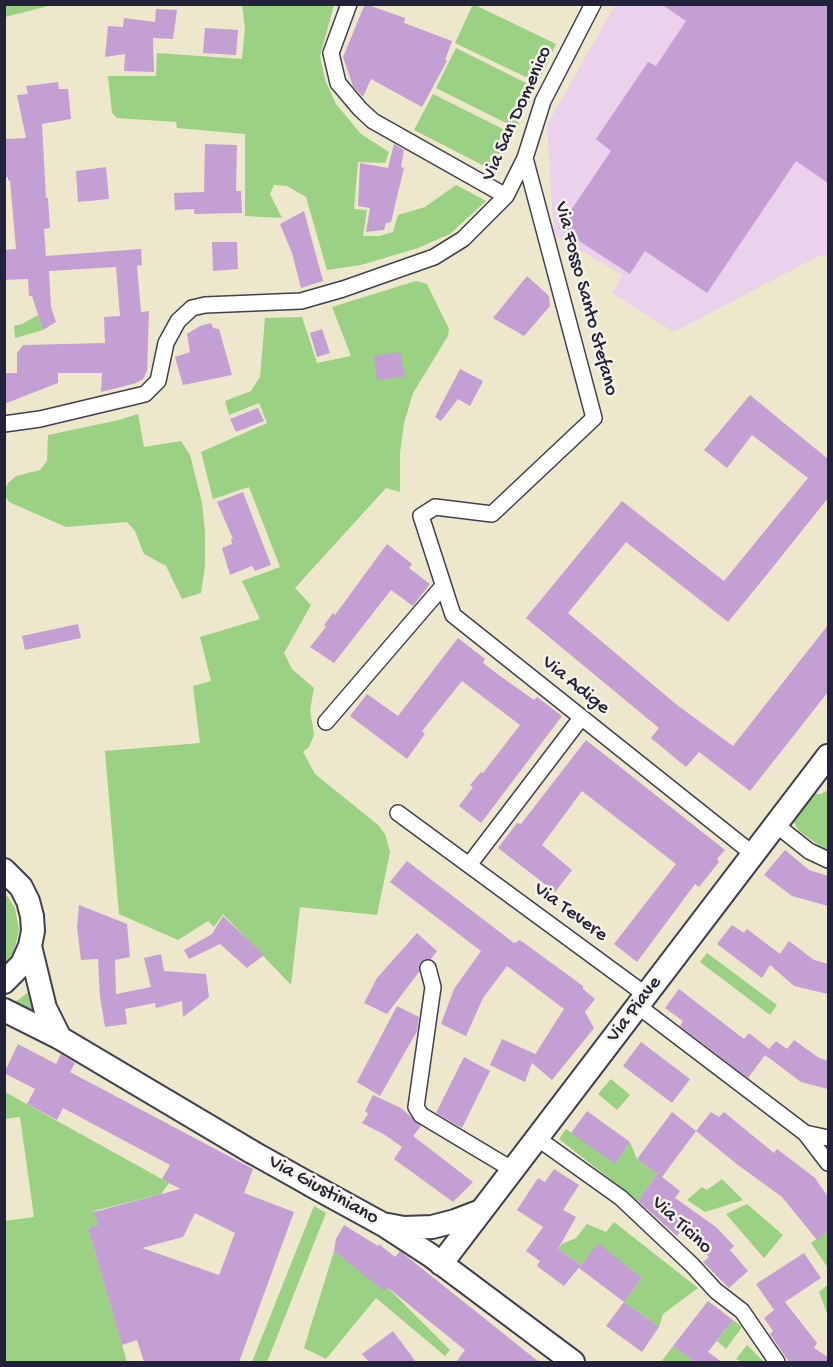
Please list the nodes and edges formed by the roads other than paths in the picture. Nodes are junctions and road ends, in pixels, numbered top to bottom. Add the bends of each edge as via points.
1 (349, 4) edge
2 (593, 4) edge
3 (525, 158) junction
4 (506, 196) junction
5 (4, 424) edge
6 (421, 516) joint
7 (443, 586) junction
8 (581, 717) junction
9 (326, 722) dead end
10 (825, 768) edge
11 (398, 813) dead end
12 (776, 824) junction
13 (753, 854) junction
14 (828, 860) edge
15 (469, 865) junction
16 (4, 870) edge
17 (30, 946) junction
18 (428, 968) dead end
19 (4, 982) edge
20 (642, 1000) junction
21 (4, 1010) edge
22 (60, 1038) junction
23 (805, 1132) junction
24 (537, 1138) junction
25 (828, 1138) edge
26 (828, 1163) edge
27 (513, 1170) junction
28 (481, 1211) junction
29 (384, 1225) junction
30 (441, 1264) junction
31 (573, 1362) edge
32 (777, 1362) edge

1 - 4 street via 331,53 338,83 373,121
2 - 3 street, Via San Domenico via 543,101
3 - 4 street, Via San Domenico
3 - 6 street, Via Fosso Santo Stefano via 594,418 492,514 435,507
4 - 5 street, Via San Domenico via 463,239 434,257 343,290 301,301 192,308 178,321 166,343 158,381 145,394
6 - 7 street, Via Adige
7 - 8 street, Via Adige via 453,615
7 - 9 street
8 - 13 street, Via Adige
8 - 15 street
10 - 12 main road, Via Piave
11 - 15 street, Via Tevere
12 - 13 main road, Via Piave
12 - 14 street via 809,851
13 - 20 main road, Via Piave
15 - 20 street, Via Tevere
16 - 17 main road via 21,887 28,901 33,931
17 - 19 main road via 22,964
17 - 22 main road via 45,1008
18 - 27 street via 433,987 416,1107
20 - 23 street, Via Tevere
20 - 24 main road, Via Piave
21 - 22 main road, Via Giustiniano
22 - 29 main road, Via Giustiniano, bridge
23 - 25 street, Via Tevere
23 - 26 street, Via Tevere
24 - 27 main road, Via Piave
24 - 32 street, Via Ticino via 621,1198 716,1291 742,1311
27 - 28 main road, Via Piave
28 - 29 main road via 432,1227
28 - 30 main road, Via Piave
29 - 30 main road, Via Giustiniano
30 - 31 main road, Via Giustiniano

